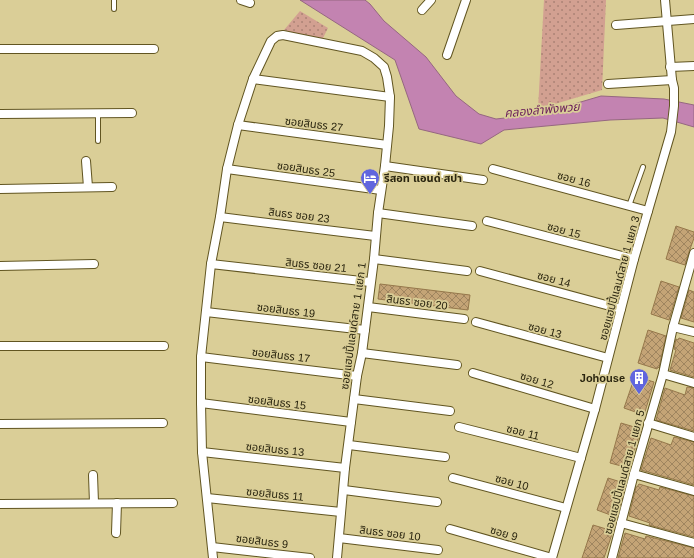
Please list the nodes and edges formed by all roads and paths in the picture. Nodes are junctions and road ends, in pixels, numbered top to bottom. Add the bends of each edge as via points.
1 (114, 0) edge
2 (241, 0) edge
3 (431, 0) edge
4 (466, 0) edge
5 (665, 0) edge
6 (250, 3) dead end
7 (114, 9) dead end
8 (422, 10) dead end
9 (694, 19) edge
10 (666, 21) junction
11 (616, 25) dead end
12 (0, 49) edge
13 (154, 49) dead end
14 (447, 55) dead end
15 (694, 66) edge
16 (670, 67) junction
17 (253, 79) junction
18 (608, 84) dead end
19 (673, 84) junction
20 (390, 97) junction
21 (98, 113) junction
22 (132, 113) dead end
23 (0, 114) edge
24 (238, 125) junction
25 (98, 141) dead end
26 (387, 145) junction
27 (86, 161) dead end
28 (385, 166) junction
29 (643, 167) dead end
30 (227, 169) junction
31 (493, 169) dead end
32 (483, 180) dead end
33 (88, 187) junction
34 (112, 187) dead end
35 (0, 189) edge
36 (381, 190) junction
37 (629, 206) junction
38 (648, 211) junction
39 (378, 213) junction
40 (220, 217) junction
41 (487, 221) dead end
42 (472, 226) dead end
43 (376, 236) junction
44 (694, 253) edge
45 (374, 259) junction
46 (634, 259) junction
47 (94, 264) dead end
48 (211, 264) junction
49 (0, 266) edge
50 (467, 271) dead end
51 (480, 271) dead end
52 (691, 276) edge
53 (370, 282) junction
54 (368, 307) junction
55 (622, 309) junction
56 (206, 312) junction
57 (464, 319) dead end
58 (476, 322) dead end
59 (673, 327) junction
60 (365, 330) junction
61 (694, 332) edge
62 (0, 346) edge
63 (164, 346) dead end
64 (362, 353) junction
65 (201, 357) junction
66 (608, 358) junction
67 (458, 365) dead end
68 (473, 373) dead end
69 (662, 374) junction
70 (358, 376) junction
71 (694, 383) edge
72 (354, 399) junction
73 (201, 404) junction
74 (595, 409) junction
75 (450, 410) dead end
76 (351, 422) junction
77 (163, 423) dead end
78 (648, 423) junction
79 (0, 424) edge
80 (459, 427) dead end
81 (694, 437) edge
82 (349, 445) junction
83 (202, 452) junction
84 (445, 456) dead end
85 (581, 458) junction
86 (345, 468) junction
87 (634, 474) junction
88 (93, 475) dead end
89 (453, 478) dead end
90 (344, 490) junction
91 (694, 491) edge
92 (207, 498) junction
93 (438, 502) dead end
94 (94, 503) junction
95 (117, 503) junction
96 (173, 503) dead end
97 (0, 504) edge
98 (566, 508) junction
99 (341, 512) junction
100 (621, 523) junction
101 (450, 529) dead end
102 (116, 533) dead end
103 (339, 538) junction
104 (694, 543) edge
105 (212, 547) junction
106 (438, 550) dead end
107 (268, 556) edge
108 (213, 558) edge
109 (310, 558) edge
110 (337, 558) edge
111 (552, 558) edge
112 (612, 558) edge

1 - 7 lane
2 - 6 street
3 - 8 street
4 - 14 street
5 - 10 street, ซอยแฮปปี้แลนด์สาย 1 แยก 3
9 - 10 street
10 - 11 street
10 - 16 street, ซอยแฮปปี้แลนด์สาย 1 แยก 3
12 - 13 street
15 - 16 street
16 - 19 street, ซอยแฮปปี้แลนด์สาย 1 แยก 3
17 - 20 street
17 - 20 street, ซอยแฮปปี้แลนด์สาย 1 แยก 1 via 271,41 283,35 362,51 384,67
17 - 24 street, ซอยแฮปปี้แลนด์สาย 1 แยก 1
18 - 19 street
19 - 38 street, ซอยแฮปปี้แลนด์สาย 1 แยก 3 via 671,132
20 - 26 street, ซอยแฮปปี้แลนด์สาย 1 แยก 1
21 - 22 street
21 - 23 street
21 - 25 lane
24 - 26 street, ซอยสินธร 27
24 - 30 street, ซอยแฮปปี้แลนด์สาย 1 แยก 1
26 - 28 street, ซอยแฮปปี้แลนด์สาย 1 แยก 1
27 - 33 street
28 - 32 street
28 - 36 street, ซอยแฮปปี้แลนด์สาย 1 แยก 1
29 - 37 lane
30 - 36 street, ซอยสินธร 25
30 - 40 street, ซอยแฮปปี้แลนด์สาย 1 แยก 1
31 - 37 street, ซอย 16
33 - 34 street
33 - 35 street
36 - 39 street, ซอยแฮปปี้แลนด์สาย 1 แยก 1
37 - 38 street, ซอย 16
38 - 46 street, ซอยแฮปปี้แลนด์สาย 1 แยก 3
39 - 42 street
39 - 43 street, ซอยแฮปปี้แลนด์สาย 1 แยก 1
40 - 43 street, สินธร ซอย 23
40 - 48 street, ซอยแฮปปี้แลนด์สาย 1 แยก 1
41 - 46 street, ซอย 15
43 - 45 street, ซอยแฮปปี้แลนด์สาย 1 แยก 1
44 - 52 street, ซอยแฮปปี้แลนด์สาย 1 แยก 5
45 - 50 street
45 - 53 street, ซอยแฮปปี้แลนด์สาย 1 แยก 1
46 - 55 street, ซอยแฮปปี้แลนด์สาย 1 แยก 3
47 - 49 street
48 - 53 street, สินธร ซอย 21
48 - 56 street, ซอยแฮปปี้แลนด์สาย 1 แยก 1
51 - 55 street, ซอย 14
52 - 59 street, ซอยแฮปปี้แลนด์สาย 1 แยก 5
53 - 54 street, ซอยแฮปปี้แลนด์สาย 1 แยก 1
54 - 57 street, สินธร ซอย 20
54 - 60 street, ซอยแฮปปี้แลนด์สาย 1 แยก 1
55 - 66 street, ซอยแฮปปี้แลนด์สาย 1 แยก 3
56 - 60 street, ซอยสินธร 19
56 - 65 street, ซอยแฮปปี้แลนด์สาย 1 แยก 1
58 - 66 street, ซอย 13
59 - 61 street
59 - 69 street, ซอยแฮปปี้แลนด์สาย 1 แยก 5
60 - 64 street, ซอยแฮปปี้แลนด์สาย 1 แยก 1
62 - 63 street
64 - 67 street
64 - 70 street, ซอยแฮปปี้แลนด์สาย 1 แยก 1
65 - 70 street, ซอยสินธร 17
65 - 73 street, ซอยแฮปปี้แลนด์สาย 1 แยก 1
66 - 74 street, ซอยแฮปปี้แลนด์สาย 1 แยก 3
68 - 74 street, ซอย 12
69 - 71 street
69 - 78 street, ซอยแฮปปี้แลนด์สาย 1 แยก 5
70 - 72 street, ซอยแฮปปี้แลนด์สาย 1 แยก 1
72 - 75 street
72 - 76 street, ซอยแฮปปี้แลนด์สาย 1 แยก 1
73 - 76 street, ซอยสินธร 15
73 - 83 street, ซอยแฮปปี้แลนด์สาย 1 แยก 1
74 - 85 street, ซอยแฮปปี้แลนด์สาย 1 แยก 3
76 - 82 street, ซอยแฮปปี้แลนด์สาย 1 แยก 1
77 - 79 street
78 - 81 street
78 - 87 street, ซอยแฮปปี้แลนด์สาย 1 แยก 5
80 - 85 street, ซอย 11
82 - 84 street
82 - 86 street, ซอยแฮปปี้แลนด์สาย 1 แยก 1
83 - 86 street, ซอยสินธร 13
83 - 92 street, ซอยแฮปปี้แลนด์สาย 1 แยก 1
85 - 98 street, ซอยแฮปปี้แลนด์สาย 1 แยก 3
86 - 90 street, ซอยแฮปปี้แลนด์สาย 1 แยก 1
87 - 91 street
87 - 100 street, ซอยแฮปปี้แลนด์สาย 1 แยก 5
88 - 94 street
89 - 98 street, ซอย 10
90 - 93 street
90 - 99 street, ซอยแฮปปี้แลนด์สาย 1 แยก 1
92 - 99 street, ซอยสินธร 11
92 - 105 street, ซอยแฮปปี้แลนด์สาย 1 แยก 1
94 - 95 street
94 - 97 street
95 - 96 street
95 - 102 street
98 - 111 street, ซอยแฮปปี้แลนด์สาย 1 แยก 3
99 - 103 street, ซอยแฮปปี้แลนด์สาย 1 แยก 1
100 - 104 street
100 - 112 street, ซอยแฮปปี้แลนด์สาย 1 แยก 5
101 - 111 street, ซอย 9
103 - 106 street, สินธร ซอย 10
103 - 110 street, ซอยแฮปปี้แลนด์สาย 1 แยก 1
105 - 107 street, ซอยสินธร 9
105 - 108 street, ซอยแฮปปี้แลนด์สาย 1 แยก 1
107 - 109 street, ซอยสินธร 9

